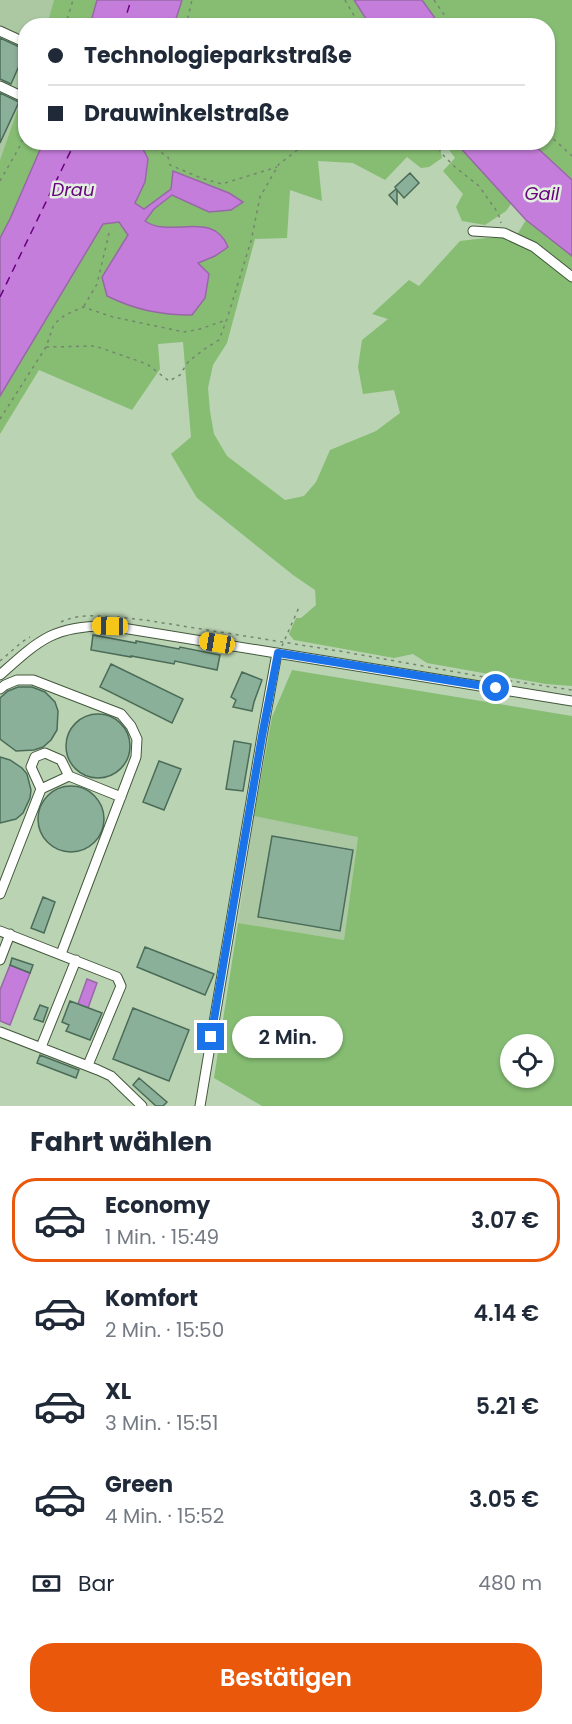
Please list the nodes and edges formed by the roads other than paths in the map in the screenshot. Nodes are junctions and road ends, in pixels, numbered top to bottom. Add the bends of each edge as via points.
1 (0, 31) edge
2 (18, 39) edge
3 (0, 86) edge
4 (18, 95) edge
5 (472, 231) dead end
6 (572, 277) edge
7 (278, 653) junction
8 (0, 675) edge
9 (0, 690) edge
10 (572, 701) edge
11 (69, 776) junction
12 (41, 789) junction
13 (121, 797) junction
14 (0, 894) edge
15 (0, 930) edge
16 (10, 934) junction
17 (61, 954) junction
18 (0, 960) edge
19 (76, 960) junction
20 (0, 1032) edge
21 (41, 1047) junction
22 (88, 1065) junction
23 (142, 1106) edge
24 (200, 1106) edge

1 - 2 street
3 - 4 street
5 - 6 street via 504,233 534,247
7 - 8 street via 135,629 89,626 66,629 45,638
7 - 10 street
7 - 24 street
9 - 13 street via 17,680 33,680 121,714 137,739 136,757
11 - 12 street
11 - 12 street via 61,760 45,753 35,757 31,767
11 - 13 street
12 - 14 street
13 - 17 street
15 - 16 street
16 - 17 street
16 - 18 street
17 - 19 street
19 - 21 street
19 - 22 street via 117,977 121,986
20 - 21 street
21 - 22 street
22 - 23 street via 111,1076

